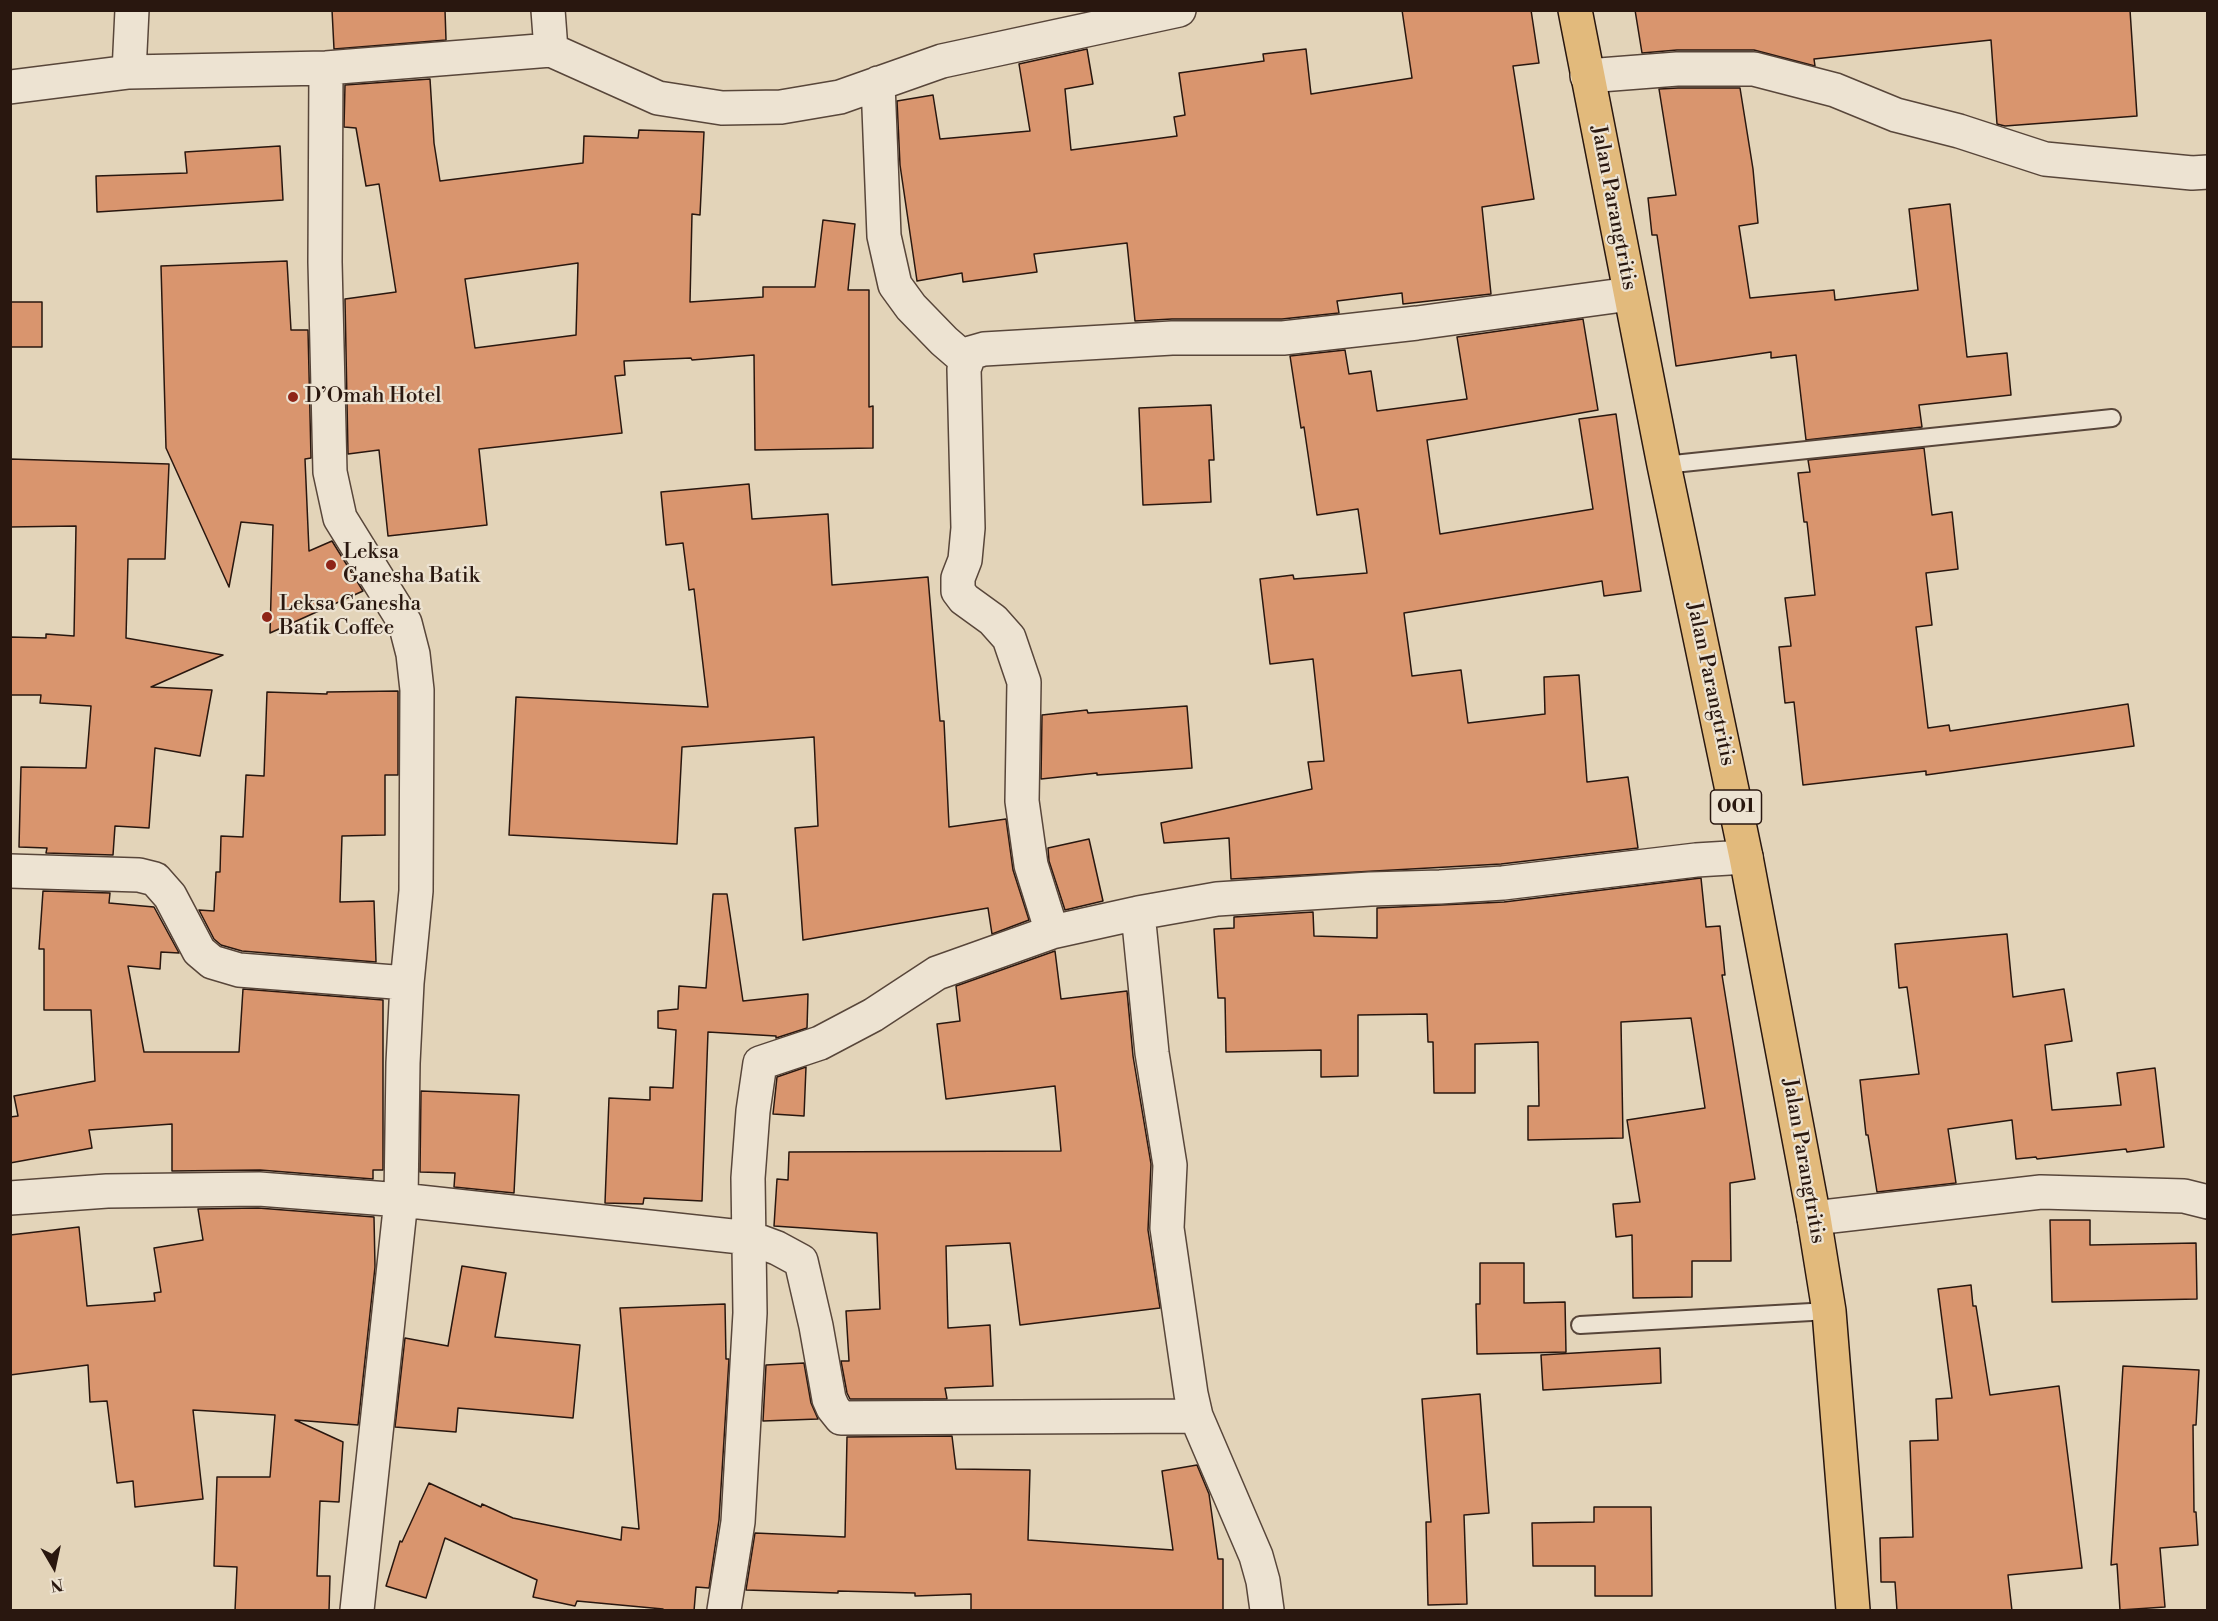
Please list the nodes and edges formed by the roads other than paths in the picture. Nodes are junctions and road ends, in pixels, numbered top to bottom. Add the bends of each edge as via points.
1 (132, 10) edge
2 (548, 10) edge
3 (1179, 10) edge
4 (1575, 10) edge
5 (551, 51) junction
6 (326, 68) junction
7 (129, 72) junction
8 (1587, 76) junction
9 (878, 83) junction
10 (10, 87) edge
11 (2208, 172) edge
12 (1630, 294) junction
13 (966, 360) junction
14 (2112, 418) dead end
15 (1664, 465) junction
16 (1746, 857) junction
17 (10, 871) edge
18 (1138, 913) junction
19 (1052, 932) junction
20 (407, 983) junction
21 (10, 1198) edge
22 (401, 1200) junction
23 (2208, 1202) edge
24 (1814, 1218) junction
25 (750, 1238) junction
26 (1829, 1311) junction
27 (1580, 1325) dead end
28 (1196, 1416) junction
29 (357, 1611) edge
30 (724, 1611) edge
31 (1267, 1611) edge
32 (1852, 1611) edge

1 - 7 street
2 - 5 street
3 - 9 street via 942,61
4 - 8 main road, Jalan Parangtritis / 001
5 - 6 street
5 - 9 street via 658,98 722,108 781,107 840,97
6 - 7 street
6 - 20 street via 330,472 340,518 405,623 417,690 416,891
7 - 10 street
8 - 11 street via 1677,69 1754,69 1835,90 1896,115 2045,159
8 - 12 main road, Jalan Parangtritis / 001
9 - 13 street via 884,236 895,285 910,307
12 - 13 street via 1283,338 1172,338 984,349 970,353
12 - 15 main road, Jalan Parangtritis / 001
13 - 19 street via 968,528 958,591 1009,638 1024,682 1023,801 1031,865
14 - 15 lane
15 - 16 main road, Jalan Parangtritis / 001
16 - 18 street via 1503,883 1217,899
16 - 24 main road, Jalan Parangtritis / 001
17 - 20 street via 139,875 155,879 170,896 199,951 212,962 239,970
18 - 19 street
18 - 28 street via 1152,1053 1170,1165 1167,1228
19 - 25 street via 937,973 873,1015 820,1043 760,1063 748,1179
20 - 22 street
21 - 22 street via 107,1191 259,1189
22 - 25 street
22 - 29 street
23 - 24 street via 2184,1196 2041,1192
24 - 26 main road, Jalan Parangtritis / 001
25 - 28 street via 801,1261 829,1399 841,1418
25 - 30 street via 750,1313 738,1522
26 - 27 lane
26 - 32 main road, Jalan Parangtritis / 001
28 - 31 street via 1256,1556

